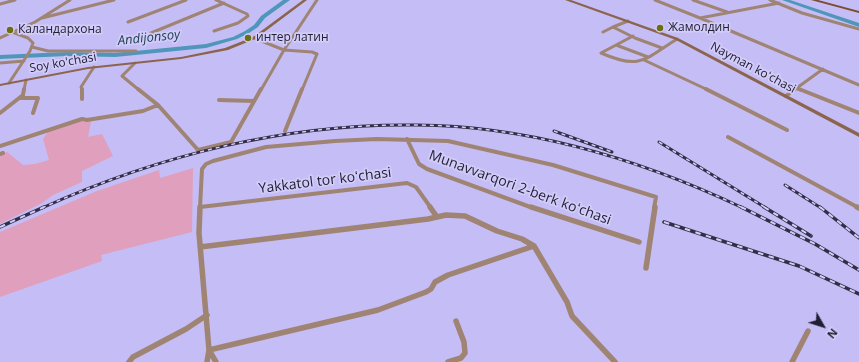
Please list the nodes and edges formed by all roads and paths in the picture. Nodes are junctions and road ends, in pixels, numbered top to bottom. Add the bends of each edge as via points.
1 (15, 0) edge
2 (70, 0) edge
3 (114, 0) edge
4 (186, 0) edge
5 (216, 0) edge
6 (305, 0) edge
7 (317, 0) edge
8 (567, 0) edge
9 (655, 0) edge
10 (693, 0) edge
11 (770, 0) edge
12 (813, 0) edge
13 (822, 0) edge
14 (224, 3) junction
15 (779, 3) junction
16 (0, 4) edge
17 (859, 11) edge
18 (728, 13) junction
19 (700, 18) junction
20 (40, 19) junction
21 (628, 21) junction
22 (128, 22) dead end
23 (613, 27) junction
24 (859, 29) edge
25 (12, 32) junction
26 (214, 32) dead end
27 (602, 32) dead end
28 (151, 33) dead end
29 (633, 36) junction
30 (0, 38) edge
31 (254, 38) junction
32 (677, 39) junction
33 (616, 45) junction
34 (32, 47) junction
35 (662, 48) junction
36 (284, 50) junction
37 (136, 51) dead end
38 (648, 57) junction
39 (25, 60) junction
40 (644, 60) junction
41 (0, 63) edge
42 (135, 63) junction
43 (94, 67) junction
44 (823, 70) junction
45 (26, 80) junction
46 (9, 83) junction
47 (0, 85) edge
48 (859, 85) edge
49 (798, 89) junction
50 (786, 96) junction
51 (20, 98) junction
52 (82, 99) dead end
53 (219, 100) dead end
54 (254, 101) junction
55 (158, 105) junction
56 (0, 112) edge
57 (33, 113) dead end
58 (859, 113) edge
59 (787, 130) dead end
60 (285, 131) dead end
61 (859, 135) edge
62 (728, 137) dead end
63 (407, 139) junction
64 (0, 146) edge
65 (200, 207) junction
66 (859, 208) edge
67 (437, 216) junction
68 (639, 242) dead end
69 (534, 246) junction
70 (200, 247) junction
71 (646, 268) dead end
72 (207, 315) junction
73 (456, 321) dead end
74 (808, 331) dead end
75 (209, 350) junction
76 (129, 362) edge
77 (207, 362) edge
78 (216, 362) edge
79 (448, 362) edge
80 (616, 362) edge
81 (792, 362) edge

1 - 16 street
2 - 20 street
3 - 20 street
4 - 22 street
5 - 14 street
6 - 31 main road, Soy ko'chasi
7 - 36 street
8 - 21 main road, Nayman koʻchasi
9 - 19 street
10 - 18 street
11 - 15 street
12 - 17 main road
13 - 17 main road
14 - 26 street via 248,16 238,23
14 - 28 street
15 - 18 street
15 - 24 street via 802,13
18 - 19 street
19 - 44 street
20 - 25 street
21 - 23 street
21 - 32 main road, Nayman koʻchasi
23 - 27 street
23 - 29 street
25 - 30 street
25 - 34 street via 28,38
29 - 33 street
29 - 35 street
31 - 36 street
31 - 42 main road, Soy ko'chasi via 234,47 209,53
32 - 35 street
32 - 50 main road, Nayman koʻchasi
33 - 38 street
33 - 40 street via 601,53 618,61 637,63
34 - 37 street via 48,51
34 - 39 street
35 - 38 street
36 - 54 street
36 - 60 street via 317,54
38 - 40 street
39 - 41 street
39 - 46 street
40 - 59 street
42 - 43 main road, Soy ko'chasi
42 - 55 street via 122,76 123,78
43 - 45 main road, Soy ko'chasi
43 - 52 street via 81,87
44 - 48 street
44 - 49 street
45 - 46 main road, Soy ko'chasi
45 - 51 street via 25,92
46 - 47 main road, Soy ko'chasi
49 - 50 street
49 - 58 street
50 - 61 main road, Nayman koʻchasi
51 - 56 street
51 - 57 street via 38,98
53 - 54 street
54 - 55 street via 231,142 198,150
55 - 64 street via 143,111 82,119
62 - 66 street
63 - 65 street via 342,140 266,147 213,160 202,169
63 - 68 street, Munavvarqori 2-berk koʻchasi via 419,164 427,169 539,210
63 - 71 street via 471,145 553,165 656,197
65 - 67 street, Yakkatol tor koʻchasi via 407,184 416,187
65 - 70 street
67 - 69 street via 464,216 497,231 522,238
67 - 70 street
69 - 75 street via 448,275 435,282 426,292 378,310
69 - 80 street via 567,302 572,316
70 - 72 street
72 - 75 street
72 - 76 street via 133,357
73 - 79 street via 464,342 465,353 461,358
74 - 81 street
75 - 77 street
75 - 78 street

